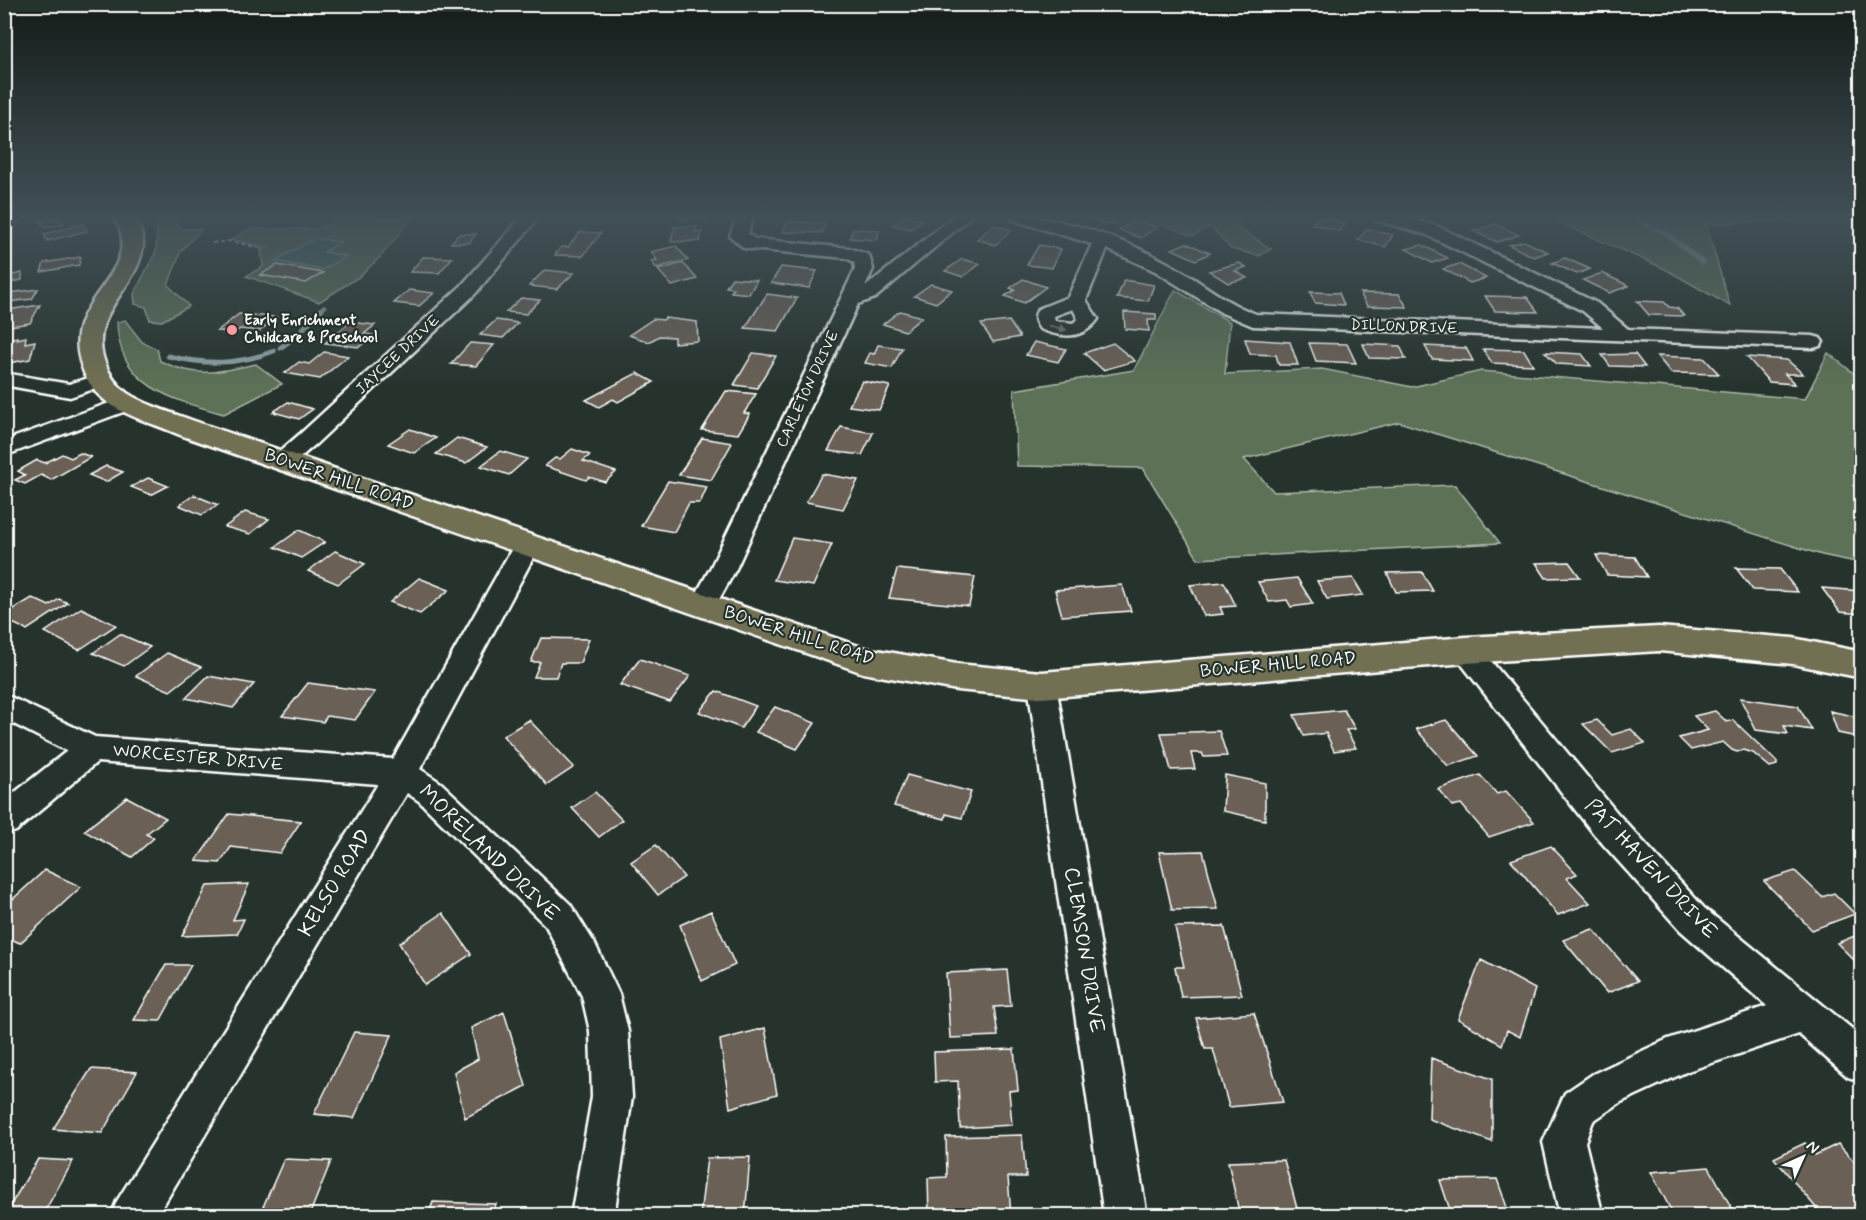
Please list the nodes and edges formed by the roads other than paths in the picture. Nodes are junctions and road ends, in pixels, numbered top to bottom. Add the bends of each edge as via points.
1 (121, 273) edge
2 (483, 273) edge
3 (862, 273) edge
4 (894, 273) edge
5 (1088, 273) edge
6 (1171, 273) edge
7 (1519, 273) edge
8 (850, 300) junction
9 (1076, 301) dead end
10 (1622, 334) junction
11 (1813, 342) dead end
12 (4, 379) edge
13 (99, 381) junction
14 (126, 403) junction
15 (4, 449) edge
16 (282, 460) junction
17 (527, 545) junction
18 (703, 604) junction
19 (1466, 650) junction
20 (1862, 665) edge
21 (1042, 685) junction
22 (4, 705) edge
23 (90, 749) junction
24 (402, 773) junction
25 (4, 821) edge
26 (1802, 1014) junction
27 (1862, 1063) edge
28 (132, 1215) edge
29 (592, 1215) edge
30 (1126, 1215) edge
31 (1582, 1215) edge

1 - 13 main road via 88,334 89,355
2 - 16 street, JAYCEE DRIVE
3 - 8 street, CARLETON DRIVE
4 - 8 street via 868,294
5 - 9 street
6 - 10 street, DILLON DRIVE via 1216,304 1252,320
7 - 10 street via 1590,308
8 - 18 street, CARLETON DRIVE
10 - 11 street, DILLON DRIVE
12 - 13 street via 69,391
13 - 14 main road, BOWER HILL ROAD
14 - 15 street
14 - 16 main road, BOWER HILL ROAD
16 - 17 main road, BOWER HILL ROAD
17 - 18 main road, BOWER HILL ROAD
17 - 24 street, KELSO ROAD
18 - 21 main road, BOWER HILL ROAD via 863,660 957,677
19 - 20 main road, BOWER HILL ROAD via 1659,639 1793,651
19 - 21 main road, BOWER HILL ROAD
19 - 26 street, PAT HAVEN DRIVE via 1606,824 1692,919
21 - 30 street, CLEMSON DRIVE
22 - 23 street, WORCESTER DRIVE
23 - 24 street, WORCESTER DRIVE
23 - 25 street
24 - 28 street, KELSO ROAD
24 - 29 street, MORELAND DRIVE via 430,792 558,915 600,994 609,1031 612,1098
26 - 27 street, PAT HAVEN DRIVE
26 - 31 street via 1682,1053 1607,1088 1579,1107 1564,1142

